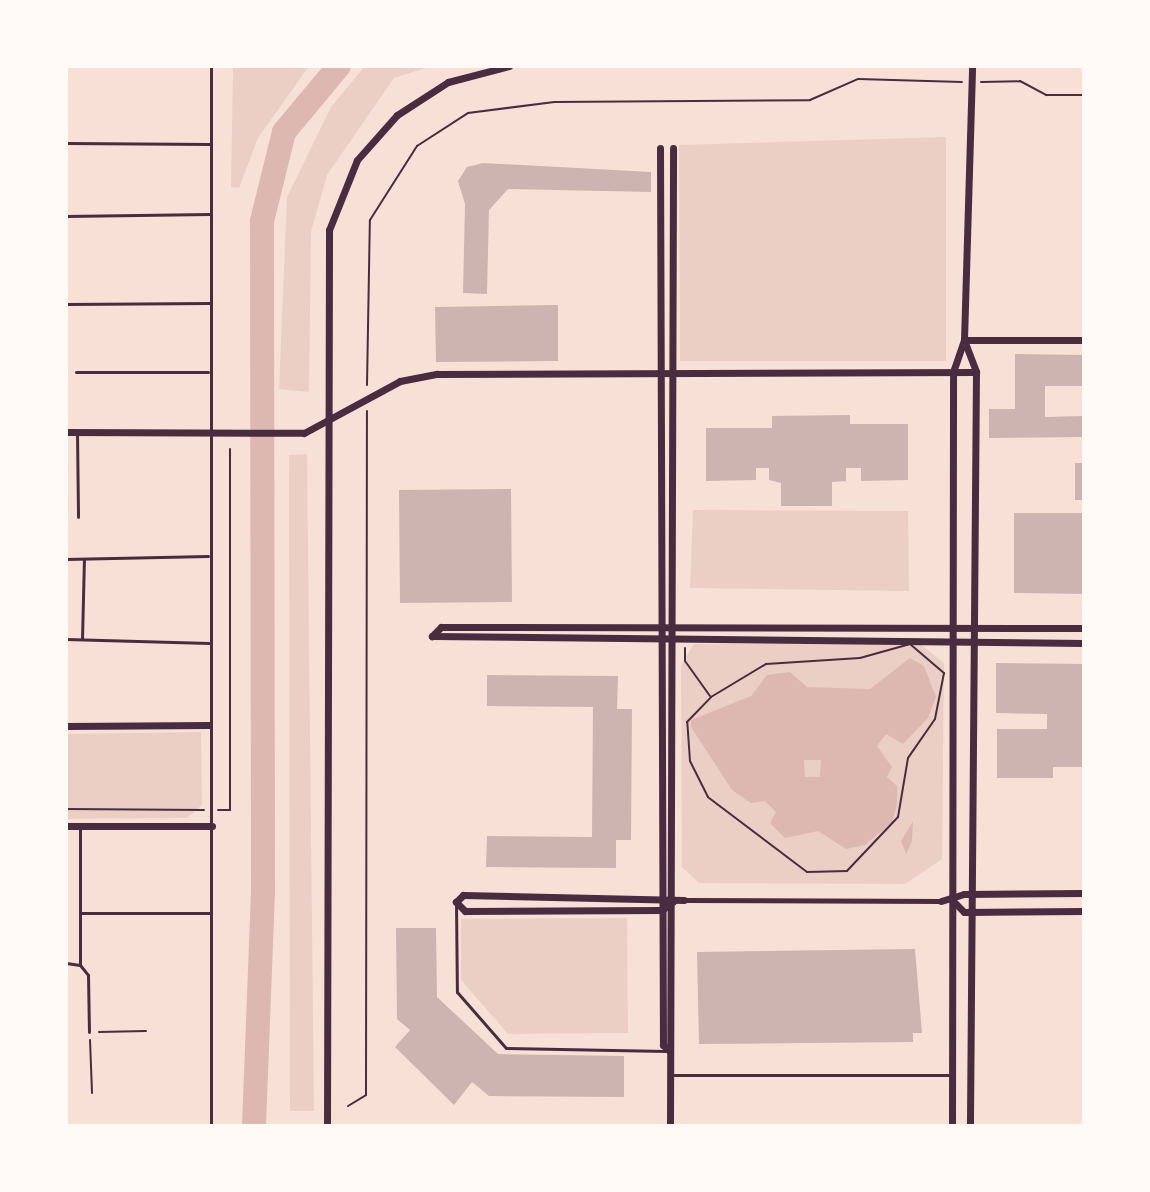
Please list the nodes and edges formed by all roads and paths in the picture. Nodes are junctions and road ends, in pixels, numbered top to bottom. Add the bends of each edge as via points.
1 (211, 66) edge
2 (509, 66) edge
3 (972, 66) edge
4 (942, 80) dead end
5 (996, 81) dead end
6 (1084, 95) edge
7 (66, 143) edge
8 (210, 144) junction
9 (660, 148) dead end
10 (673, 148) dead end
11 (210, 214) junction
12 (66, 216) edge
13 (210, 303) junction
14 (66, 304) edge
15 (964, 340) junction
16 (1084, 340) edge
17 (76, 372) dead end
18 (210, 372) junction
19 (953, 372) junction
20 (976, 372) junction
21 (661, 376) junction
22 (674, 376) junction
23 (367, 401) junction
24 (329, 424) junction
25 (66, 432) edge
26 (77, 432) junction
27 (210, 432) junction
28 (78, 517) dead end
29 (208, 556) junction
30 (66, 559) edge
31 (84, 559) junction
32 (662, 627) junction
33 (675, 627) junction
34 (954, 628) junction
35 (974, 628) junction
36 (1084, 628) edge
37 (66, 639) edge
38 (82, 639) junction
39 (661, 642) junction
40 (675, 642) junction
41 (691, 642) junction
42 (209, 643) junction
43 (954, 643) junction
44 (974, 643) junction
45 (1084, 643) edge
46 (711, 697) junction
47 (209, 725) junction
48 (66, 726) edge
49 (66, 826) edge
50 (80, 826) junction
51 (212, 826) junction
52 (1084, 893) edge
53 (662, 894) junction
54 (974, 894) junction
55 (680, 900) junction
56 (941, 901) joint
57 (456, 902) junction
58 (954, 902) junction
59 (662, 910) junction
60 (1084, 911) edge
61 (974, 912) junction
62 (80, 913) junction
63 (211, 913) junction
64 (66, 963) edge
65 (80, 965) junction
66 (146, 1031) dead end
67 (89, 1032) junction
68 (670, 1051) junction
69 (670, 1075) junction
70 (953, 1075) junction
71 (92, 1093) dead end
72 (348, 1106) dead end
73 (211, 1126) edge
74 (327, 1126) edge
75 (670, 1126) edge
76 (952, 1126) edge
77 (970, 1126) edge

1 - 8 lane
2 - 24 street via 467,75 413,102 382,129 348,176 329,230
3 - 15 street
4 - 23 path via 858,79 810,100 495,107 441,128 399,167 370,220
5 - 6 path via 1020,81 1046,95
7 - 8 lane
8 - 11 lane
9 - 21 street
10 - 22 street
11 - 12 lane
11 - 13 lane
13 - 14 lane
13 - 18 lane
15 - 16 street
15 - 19 street
15 - 20 street
17 - 18 lane
18 - 27 lane
19 - 20 street
19 - 22 street
19 - 34 street
20 - 35 street
21 - 22 street
21 - 23 street via 437,374 400,381
21 - 32 street
22 - 33 street
23 - 24 street
23 - 72 path via 366,1095
24 - 27 street via 286,433
24 - 74 street
25 - 26 street
26 - 27 street
26 - 28 lane
27 - 29 lane
29 - 31 lane
29 - 42 lane
30 - 31 lane
31 - 38 lane
32 - 33 street
32 - 39 street
32 - 39 street via 441,627 432,636
33 - 34 street
33 - 40 street
34 - 35 street
34 - 43 street
35 - 36 street
35 - 44 street
37 - 38 lane
38 - 42 lane
39 - 40 street
39 - 53 street
40 - 41 street
40 - 55 street
41 - 43 street
41 - 46 path via 685,661
42 - 47 lane
43 - 44 street
43 - 58 street
44 - 45 street
44 - 54 street
46 - 46 path via 766,664 860,658 900,644 944,673 935,719 908,758 898,817 847,871 807,872 708,797 690,761 687,722
47 - 48 street
47 - 51 lane
49 - 50 street
50 - 51 street
50 - 62 lane
51 - 63 lane
52 - 54 street
53 - 55 street
53 - 57 street via 463,895
53 - 59 street
54 - 58 street
54 - 61 street
55 - 56 street
55 - 59 street
55 - 68 street
56 - 58 street
57 - 59 street via 465,911
57 - 68 lane via 457,992 506,1048
58 - 61 street
58 - 70 street
59 - 68 street via 663,1045
60 - 61 street
61 - 77 street
62 - 63 lane
62 - 65 lane
63 - 73 lane
64 - 65 lane
65 - 67 lane via 88,975
66 - 67 path
67 - 71 path
68 - 69 street
69 - 70 lane
69 - 75 street
70 - 76 street

